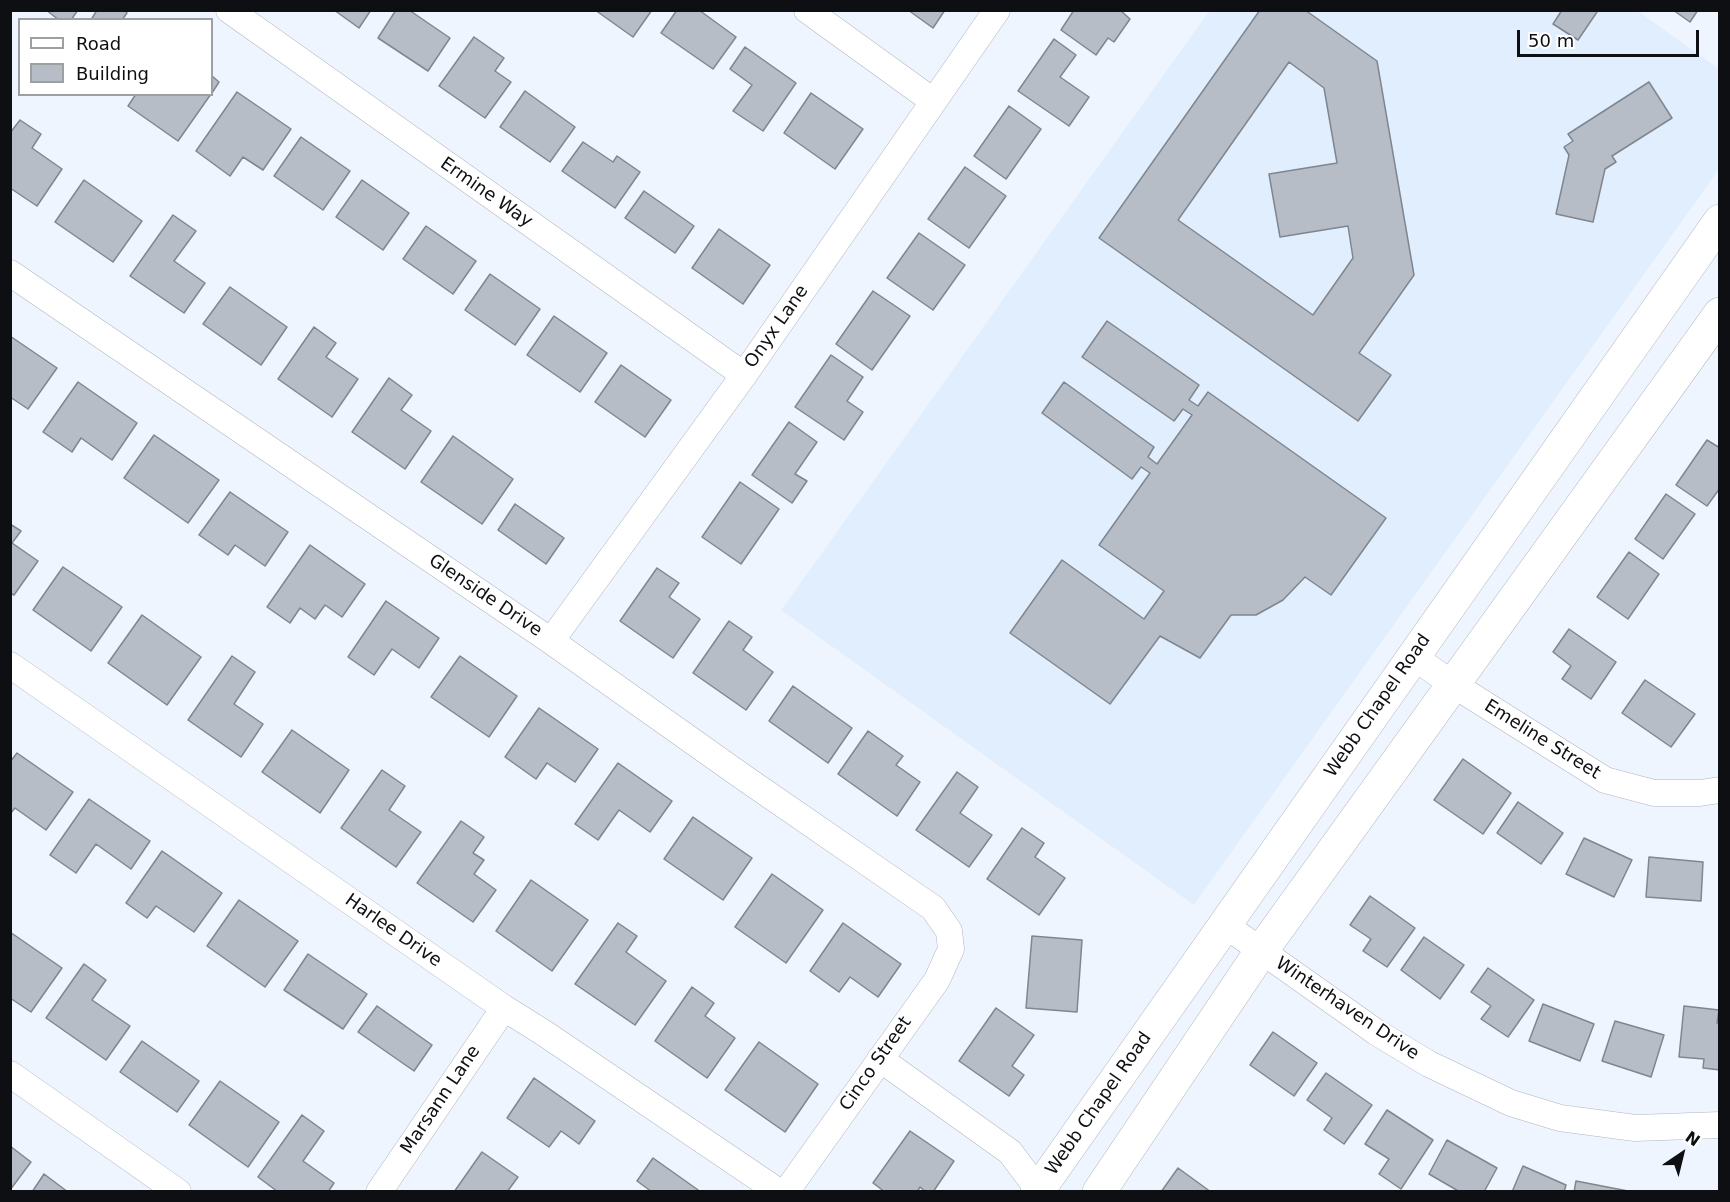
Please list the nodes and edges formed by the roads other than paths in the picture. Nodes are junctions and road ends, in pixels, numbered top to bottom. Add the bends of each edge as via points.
1 (229, 10) edge
2 (807, 10) edge
3 (997, 10) edge
4 (933, 101) junction
5 (1719, 221) edge
6 (10, 273) edge
7 (1719, 314) edge
8 (744, 375) junction
9 (1496, 537) junction
10 (1539, 567) junction
11 (551, 641) junction
12 (1412, 656) junction
13 (10, 665) edge
14 (1454, 685) junction
15 (1719, 790) edge
16 (1225, 925) junction
17 (949, 931) joint
18 (1262, 950) junction
19 (504, 1008) junction
20 (880, 1059) junction
21 (10, 1074) edge
22 (1719, 1125) edge
23 (178, 1191) edge
24 (379, 1191) edge
25 (779, 1191) edge
26 (786, 1191) edge
27 (1038, 1191) edge
28 (1099, 1191) edge

1 - 8 street, Ermine Way
2 - 4 street
3 - 4 street, Onyx Lane
4 - 8 street, Onyx Lane
5 - 9 main road, Webb Chapel Road
6 - 11 street, Glenside Drive
7 - 10 main road
8 - 11 street, Onyx Lane
9 - 10 main road
9 - 12 main road, Webb Chapel Road
10 - 14 main road
11 - 17 street, Glenside Drive via 933,908
12 - 14 street, Emeline Street
12 - 16 main road, Webb Chapel Road
13 - 19 street, Harlee Drive
14 - 15 street, Emeline Street via 1605,780 1654,793
14 - 18 main road
16 - 18 street, Winterhaven Drive
16 - 27 main road, Webb Chapel Road
17 - 20 street, Cinco Street via 951,949 936,980
18 - 22 street, Winterhaven Drive via 1376,1032 1429,1064 1511,1102 1560,1118 1635,1128
18 - 28 main road
19 - 24 street, Marsann Lane
19 - 25 street, Harlee Drive
20 - 26 street, Cinco Street
20 - 27 street via 1010,1152
21 - 23 street

